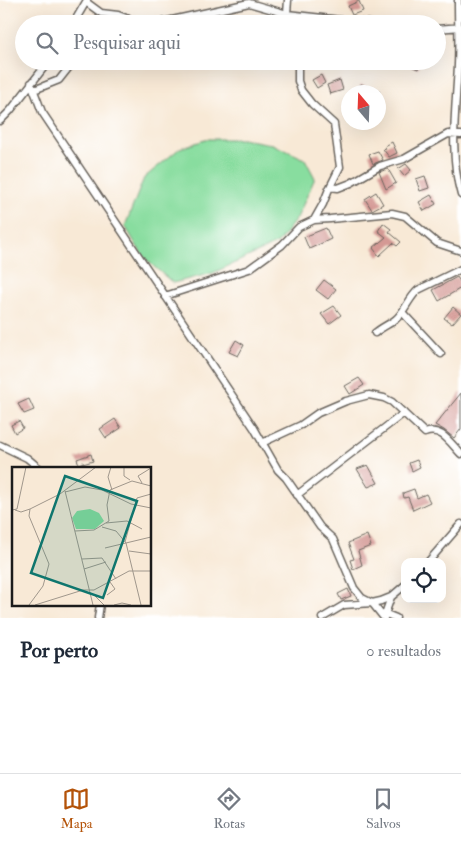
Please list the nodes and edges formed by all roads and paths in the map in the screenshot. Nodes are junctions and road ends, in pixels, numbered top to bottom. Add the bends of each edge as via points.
1 (288, 0) edge
2 (458, 0) edge
3 (87, 1) edge
4 (288, 14) junction
5 (78, 15) edge
6 (112, 15) edge
7 (195, 15) edge
8 (297, 15) edge
9 (460, 27) edge
10 (446, 29) edge
11 (42, 70) edge
12 (67, 70) edge
13 (298, 70) edge
14 (31, 83) junction
15 (34, 90) junction
16 (0, 121) edge
17 (458, 135) edge
18 (330, 187) junction
19 (461, 195) edge
20 (314, 220) junction
21 (461, 251) edge
22 (461, 269) edge
23 (165, 296) junction
24 (402, 312) junction
25 (375, 334) dead end
26 (441, 354) dead end
27 (404, 413) junction
28 (262, 443) junction
29 (0, 445) edge
30 (461, 454) edge
31 (38, 467) edge
32 (297, 495) junction
33 (461, 524) edge
34 (431, 558) edge
35 (401, 588) edge
36 (391, 597) junction
37 (372, 603) junction
38 (385, 616) edge
39 (322, 618) edge
40 (396, 618) edge

1 - 4 street
2 - 9 street
3 - 5 street
3 - 6 street via 100,13
4 - 7 street via 249,3
4 - 8 street
9 - 10 street
9 - 17 street
11 - 14 street
12 - 15 street via 59,80
13 - 18 street via 301,90 335,128 340,167
14 - 15 street
14 - 16 street
15 - 23 street via 42,112
17 - 18 street via 448,134 351,183
17 - 19 street via 456,174
18 - 20 street
20 - 21 street via 400,214 437,243
20 - 23 street via 298,227 282,245 249,269
22 - 24 street via 418,290
23 - 28 street
24 - 25 street
24 - 26 street
27 - 28 street via 384,398 369,394 318,413 301,425
27 - 30 street via 425,433 441,433
27 - 32 street
28 - 32 street
29 - 31 street
32 - 37 street via 333,539 354,588 362,598
33 - 34 street
35 - 36 street
36 - 37 street
36 - 38 street
37 - 38 street
37 - 39 street via 344,605
38 - 40 street

